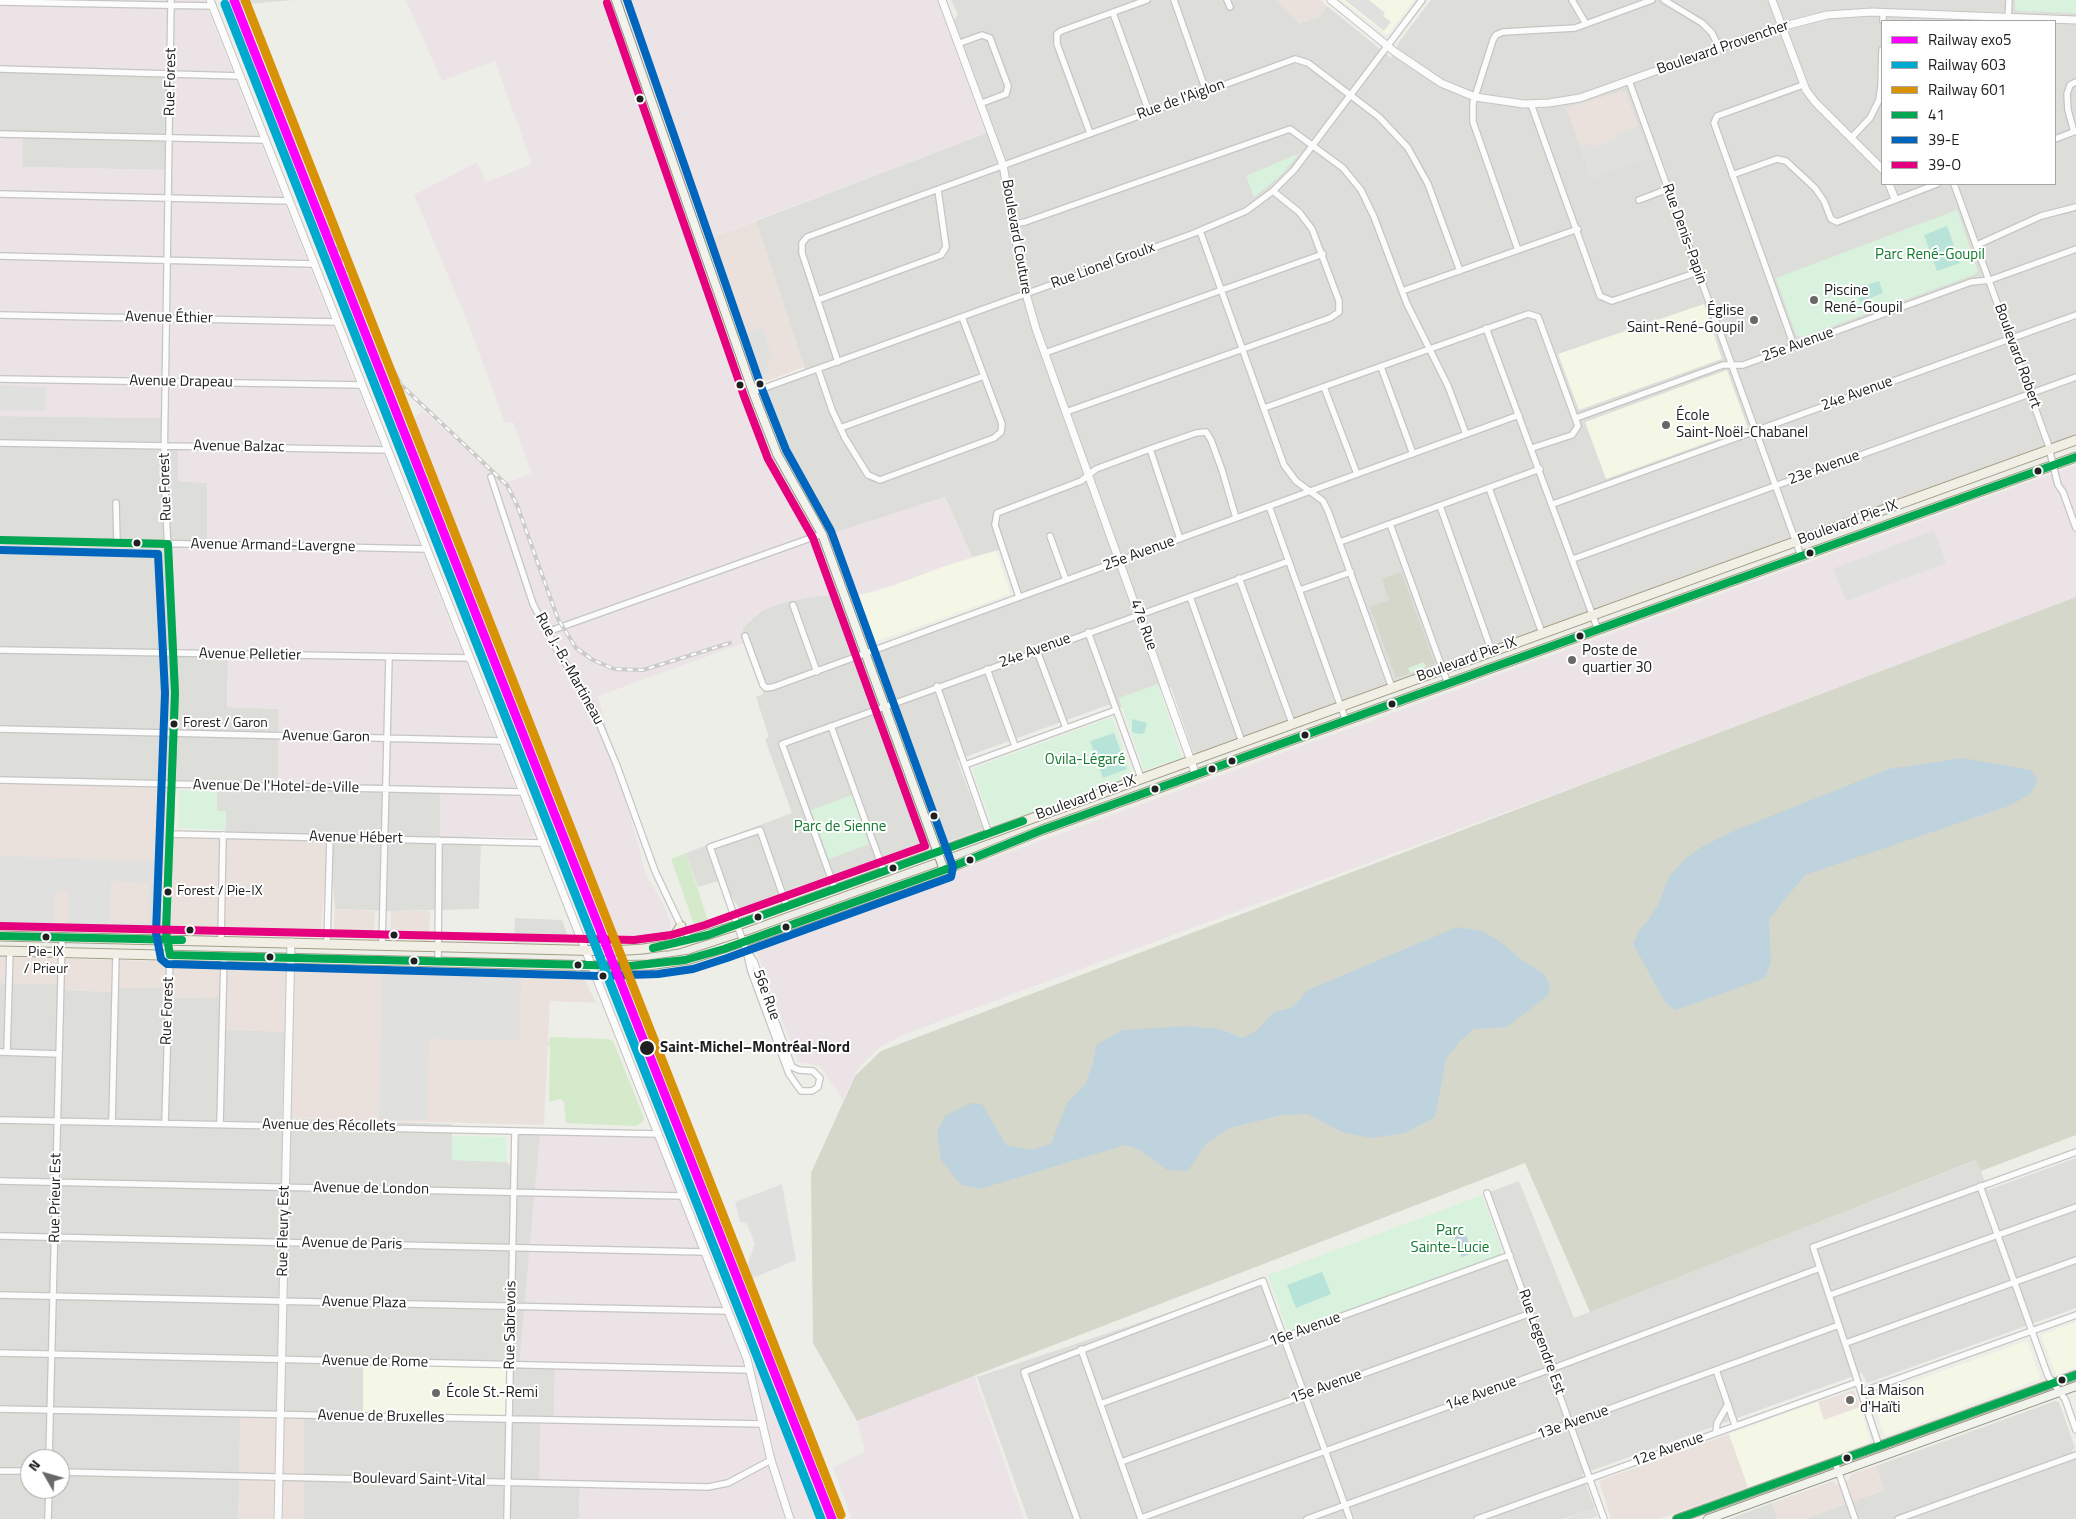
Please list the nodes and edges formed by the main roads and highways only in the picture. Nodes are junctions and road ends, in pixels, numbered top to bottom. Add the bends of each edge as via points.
1 (616, 0) edge
2 (2076, 440) edge
3 (2076, 457) edge
4 (938, 852) junction
5 (944, 870) junction
6 (681, 926) road end
7 (0, 936) edge
8 (668, 946) junction
9 (5, 951) edge
10 (2076, 1375) edge
11 (2076, 1386) edge
12 (1677, 1519) edge
13 (1708, 1519) edge

1 - 4 main road via 753,392 777,454 822,534
2 - 4 main road, Boulevard Pie-IX
3 - 5 main road, Boulevard Pie-IX via 1042,830
4 - 5 main road
4 - 8 main road, Boulevard Pie-IX via 738,925
5 - 9 main road, Boulevard Pie-IX via 745,946 664,963 630,966
6 - 8 main road
7 - 8 main road, Boulevard Pie-IX via 585,950
10 - 12 main road
11 - 13 main road

